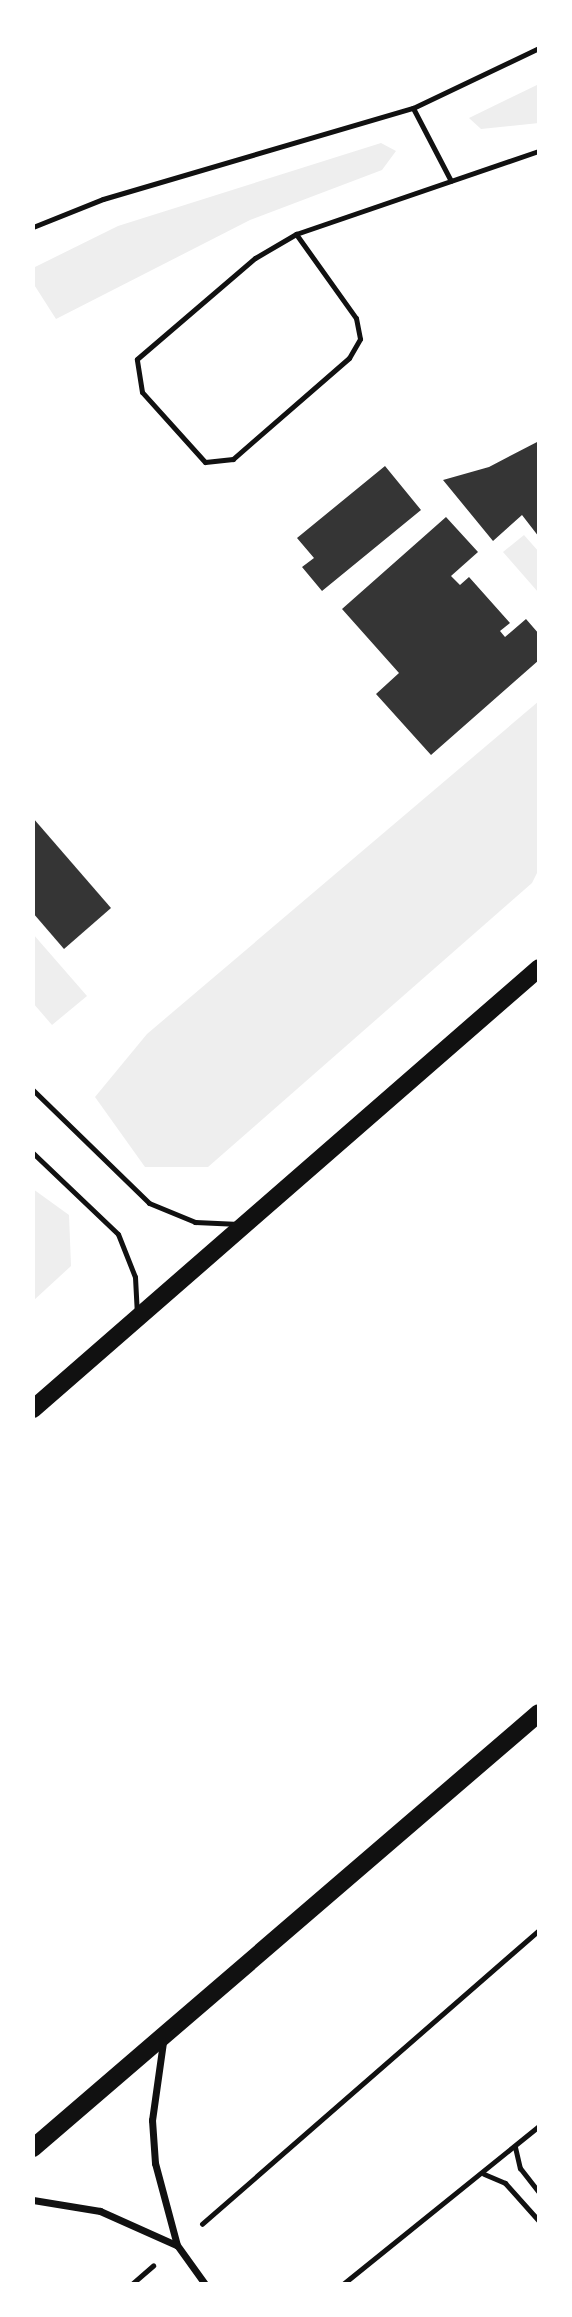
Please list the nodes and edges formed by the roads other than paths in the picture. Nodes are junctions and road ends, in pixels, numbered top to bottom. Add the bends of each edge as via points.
1 (539, 48) edge
2 (413, 108) junction
3 (539, 151) edge
4 (451, 181) junction
5 (33, 228) edge
6 (296, 234) junction
7 (539, 968) edge
8 (33, 1090) edge
9 (33, 1153) edge
10 (245, 1223) junction
11 (136, 1323) junction
12 (33, 1409) edge
13 (539, 1713) edge
14 (164, 2036) junction
15 (539, 2126) edge
16 (515, 2147) junction
17 (33, 2148) edge
18 (484, 2174) junction
19 (539, 2192) edge
20 (33, 2200) edge
21 (539, 2221) edge
22 (177, 2245) junction
23 (205, 2284) edge
24 (344, 2284) edge

1 - 2 lane
2 - 4 lane
2 - 5 lane via 103,199
3 - 4 lane
4 - 6 lane
6 - 6 lane via 255,258 137,359 142,392 205,462 233,459 349,358 360,339 356,318
7 - 10 main road
8 - 10 lane via 149,1203 195,1222
9 - 11 lane via 118,1234 135,1277
10 - 11 main road
11 - 12 main road
13 - 14 main road
14 - 17 main road
14 - 22 street via 152,2120 161,2194
15 - 16 lane
16 - 18 lane
16 - 19 lane via 520,2168
18 - 21 lane via 505,2183
18 - 24 lane
20 - 22 street via 100,2211
22 - 23 street

